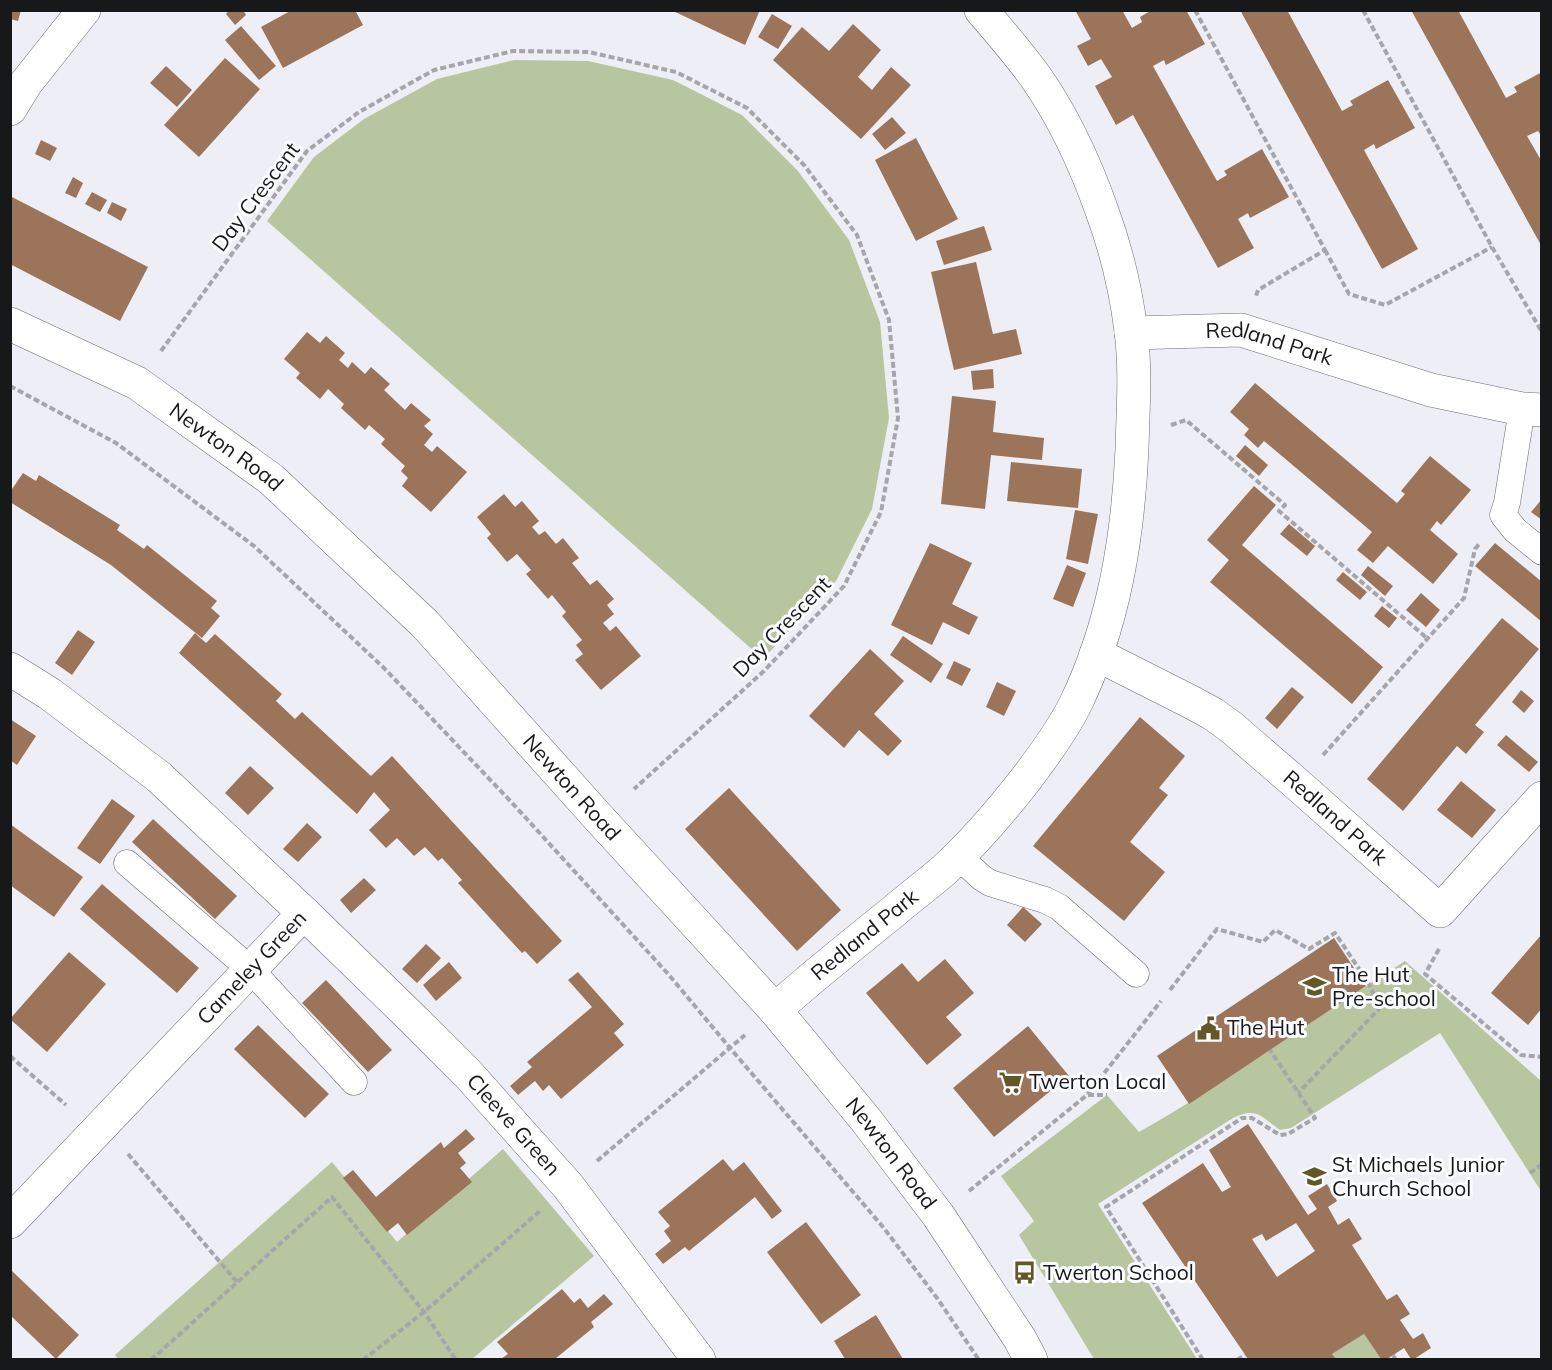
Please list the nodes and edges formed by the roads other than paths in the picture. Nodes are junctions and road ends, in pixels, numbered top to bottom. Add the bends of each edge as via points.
1 (84, 10) edge
2 (981, 10) edge
3 (10, 109) edge
4 (10, 324) edge
5 (1131, 333) junction
6 (1532, 409) edge
7 (1542, 552) edge
8 (1096, 654) junction
9 (10, 669) edge
10 (1542, 798) edge
11 (958, 856) junction
12 (127, 863) dead end
13 (304, 913) junction
14 (250, 969) junction
15 (1136, 974) dead end
16 (775, 1010) junction
17 (354, 1082) dead end
18 (10, 1222) edge
19 (699, 1359) edge
20 (1031, 1359) edge

1 - 3 street
2 - 5 street, Redland Park via 1037,78 1081,161 1114,250
4 - 16 street, Newton Road via 137,383 271,479 425,624
5 - 6 street, Redland Park via 1241,330 1431,390
5 - 8 street, Redland Park via 1134,376 1130,495 1114,592
6 - 7 lane via 1503,515
8 - 10 street, Redland Park via 1231,727 1440,911
8 - 11 street, Redland Park via 1074,707 1027,778
9 - 13 street, Cameley Green via 50,694 159,777
11 - 15 lane via 990,883 1059,907
11 - 16 street, Redland Park
12 - 14 lane
13 - 14 street, Cameley Green
13 - 19 street, Cleeve Green via 469,1075 568,1186
14 - 17 lane
14 - 18 street, Cameley Green
16 - 20 street, Newton Road via 866,1119 938,1215

